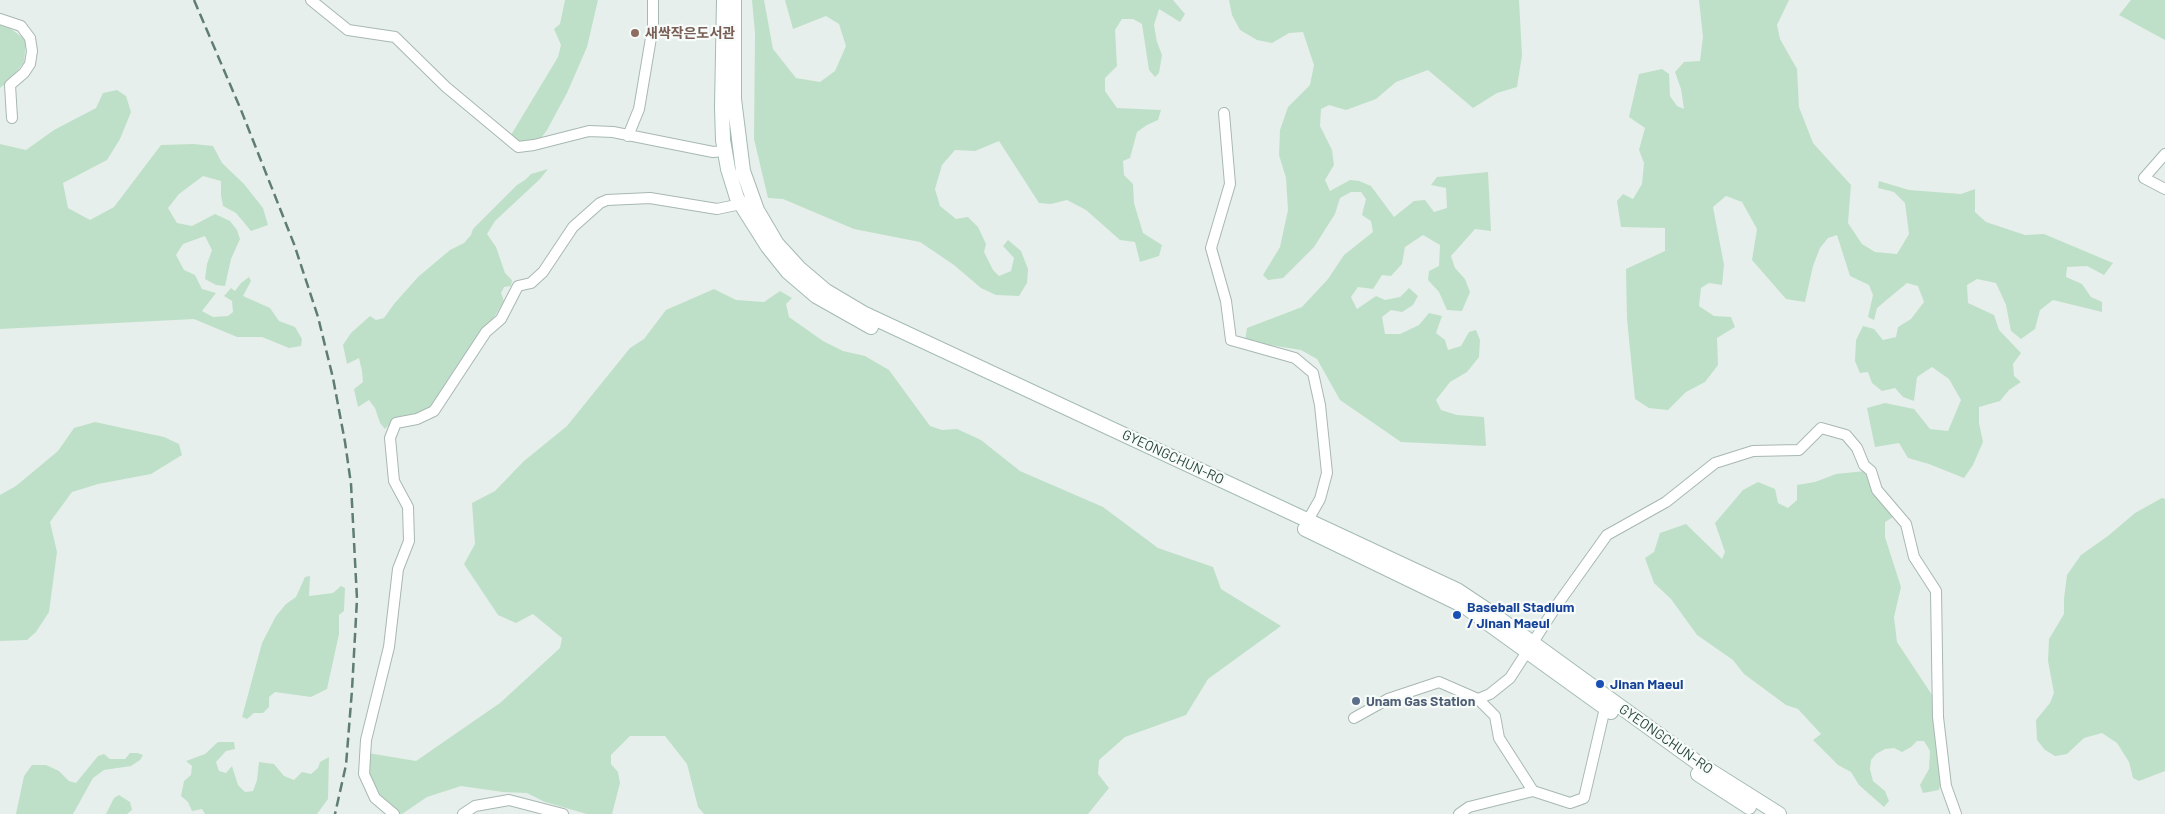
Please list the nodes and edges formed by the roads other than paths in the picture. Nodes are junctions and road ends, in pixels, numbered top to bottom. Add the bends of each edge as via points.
1 (311, 0) edge
2 (652, 0) edge
3 (724, 0) edge
4 (734, 0) edge
5 (0, 20) edge
6 (1224, 113) dead end
7 (12, 118) dead end
8 (628, 136) junction
9 (725, 151) junction
10 (2165, 154) edge
11 (2165, 189) edge
12 (741, 204) junction
13 (1308, 520) junction
14 (1530, 648) junction
15 (1478, 700) junction
16 (1605, 708) junction
17 (1354, 718) dead end
18 (1534, 791) junction
19 (394, 814) edge
20 (463, 814) edge
21 (563, 814) edge
22 (1459, 814) edge
23 (1761, 814) edge
24 (1779, 814) edge
25 (1956, 814) edge

1 - 8 street via 348,30 395,37 446,87 518,147 589,131
2 - 8 street via 653,26 639,109
3 - 9 street, GYEONGCHUN-RO via 722,107
4 - 13 street, GYEONGCHUN-RO via 734,99 743,172 757,210 777,244 799,268 826,291 863,313
5 - 7 street via 21,26 30,38 32,51 30,64 10,85
6 - 13 street via 1230,184 1211,248 1226,301 1231,340 1295,358 1313,373 1327,473 1320,499
8 - 9 street via 713,152
9 - 12 street, GYEONGCHUN-RO
10 - 11 street via 2144,178
12 - 14 street, GYEONGCHUN-RO via 788,272 816,296 853,318 1400,574 1464,606
12 - 19 street via 717,209 650,198 600,202 573,226 543,272 531,283 518,286 500,319 486,332 434,411 396,424 390,438 394,481 408,507 409,541 398,570 389,647 366,740 364,774 375,798
13 - 14 street, GYEONGCHUN-RO via 1457,590 1490,612
14 - 15 street via 1510,678
14 - 16 street, GYEONGCHUN-RO
14 - 24 street, GYEONGCHUN-RO
14 - 25 street via 1606,535 1666,502 1715,464 1753,452 1800,450 1821,428 1846,435 1857,448 1864,466 1871,471 1877,490 1906,524 1914,558 1936,591 1938,718 1946,786
15 - 17 street via 1439,682 1388,699
15 - 18 street via 1495,716 1499,738
16 - 18 street via 1584,798 1570,803
16 - 23 street, GYEONGCHUN-RO via 1727,794
18 - 22 street via 1469,807
20 - 21 street via 475,806 509,800

